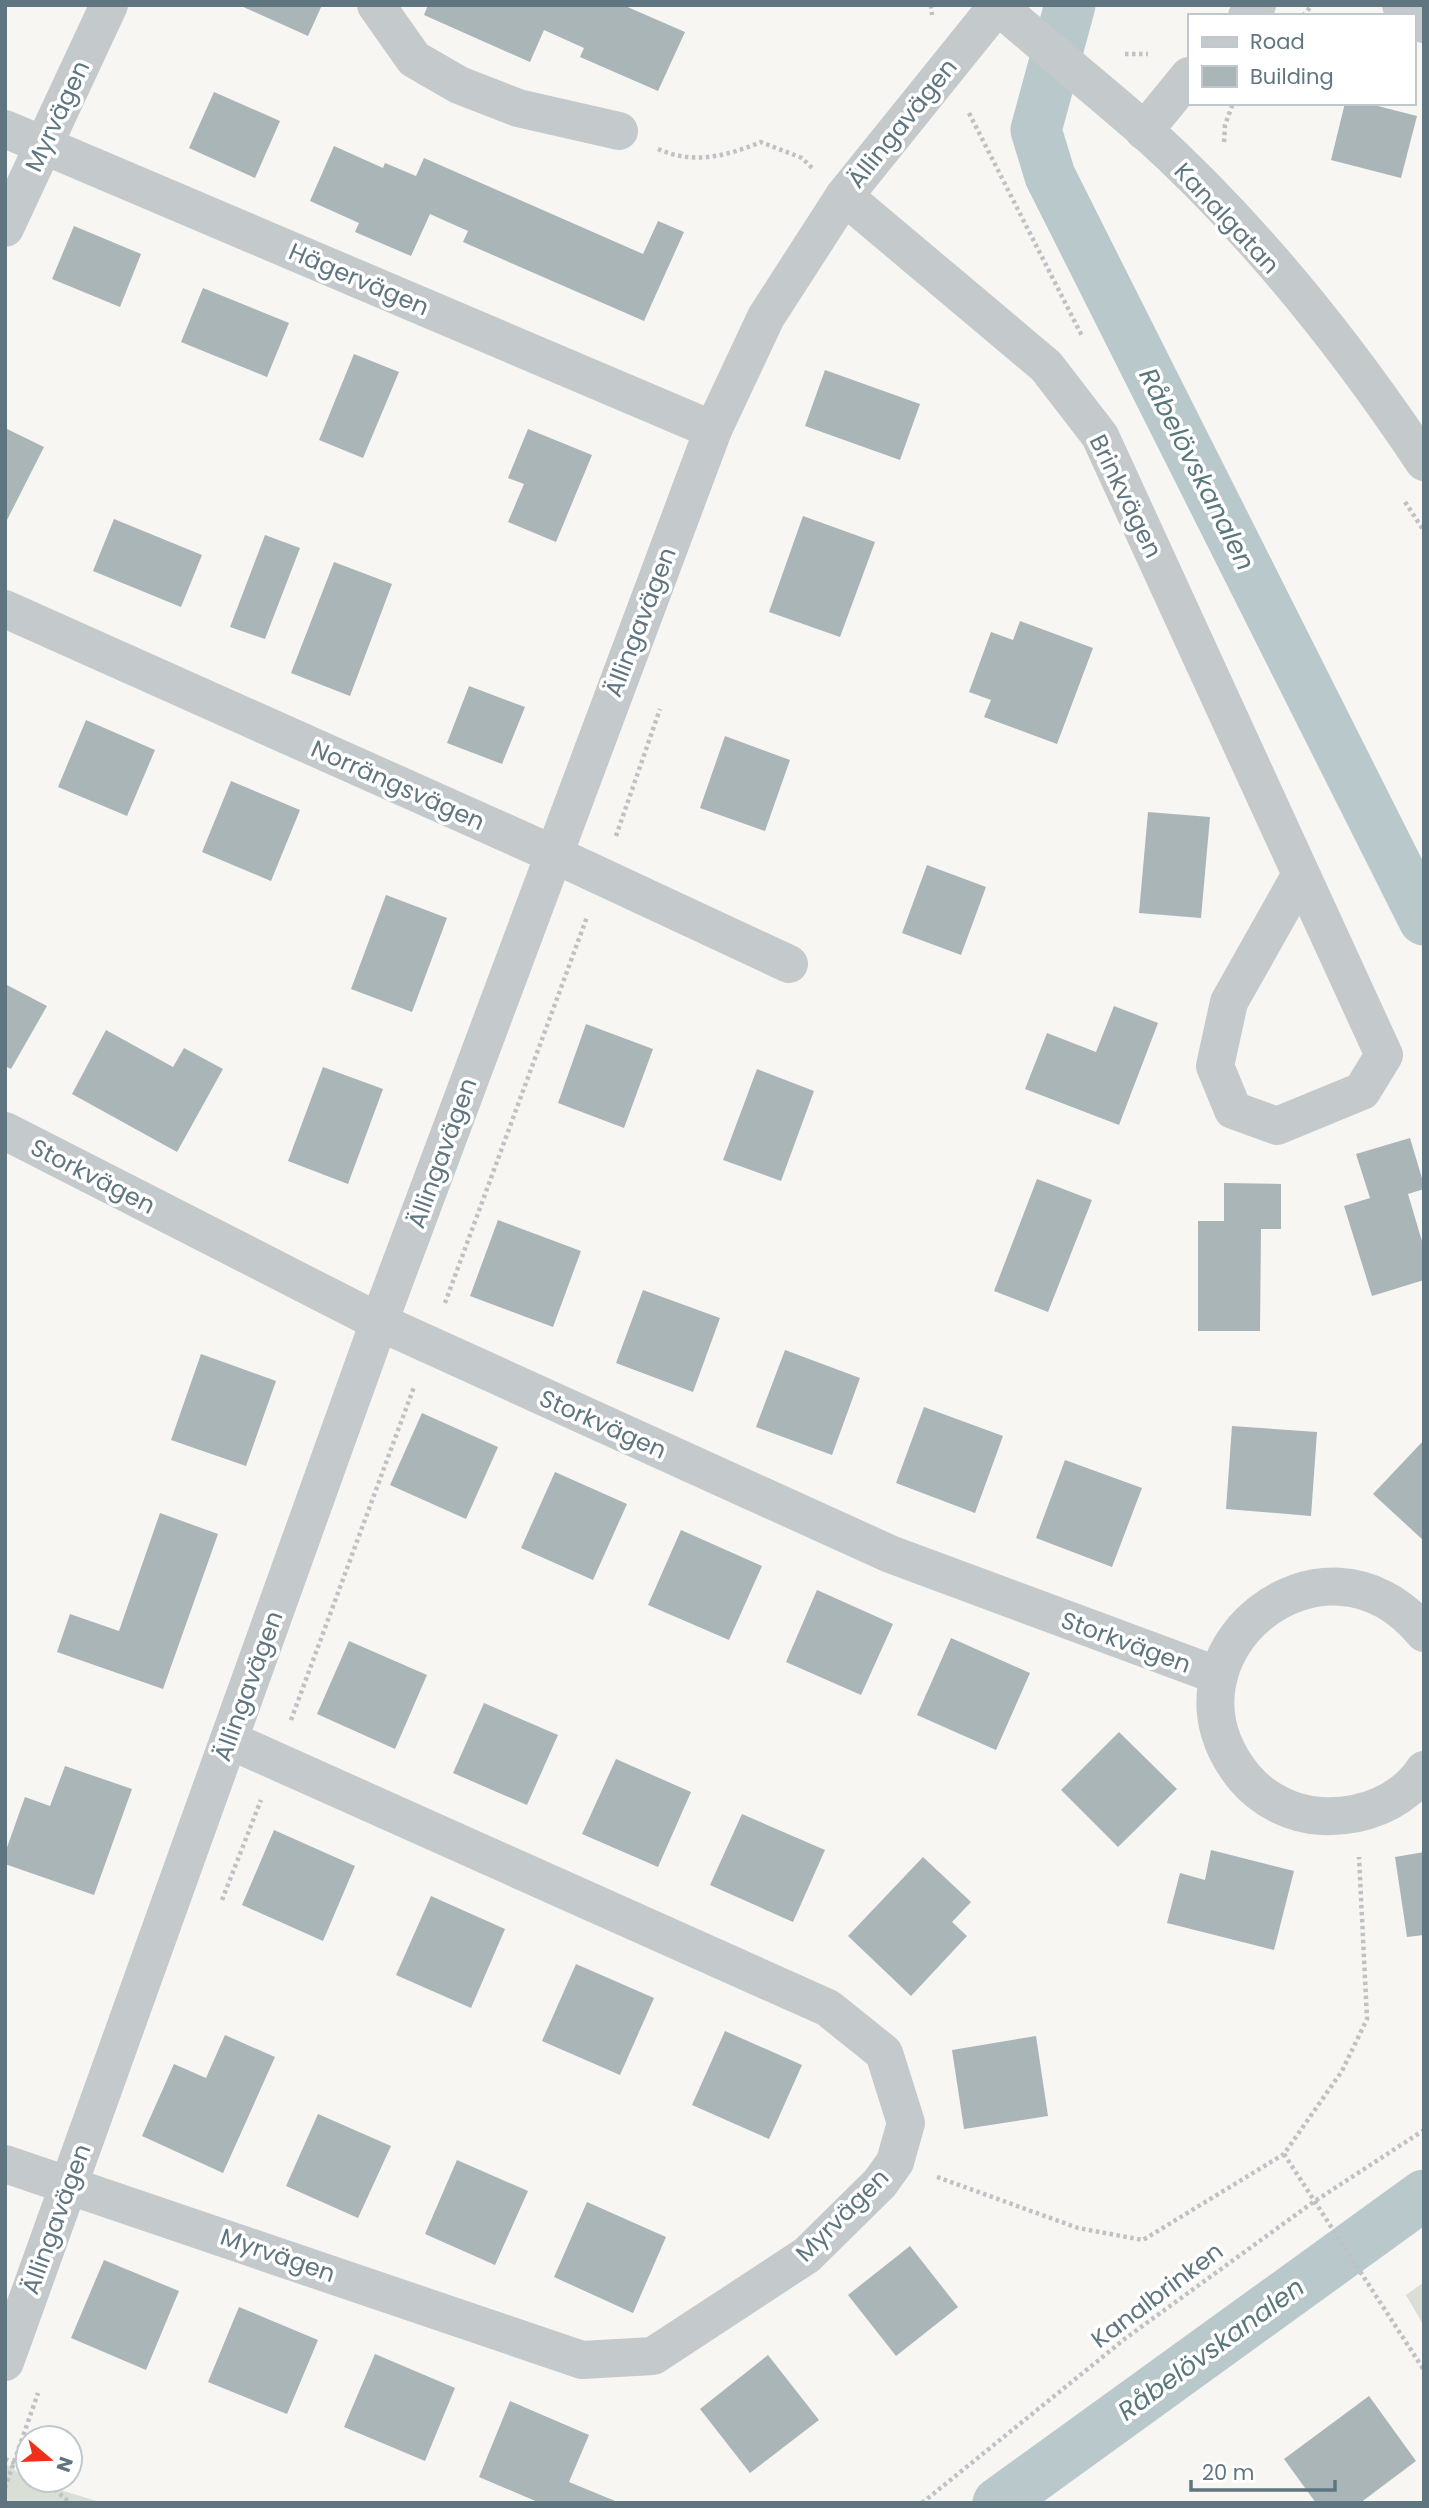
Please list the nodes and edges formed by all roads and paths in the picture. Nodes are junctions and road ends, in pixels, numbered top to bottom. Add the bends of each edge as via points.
1 (109, 5) edge
2 (376, 5) edge
3 (997, 5) edge
4 (1116, 54) dead end
5 (1150, 54) dead end
6 (1188, 77) edge
7 (5, 129) edge
8 (619, 131) joint
9 (1144, 131) junction
10 (44, 146) junction
11 (844, 196) junction
12 (5, 228) edge
13 (713, 429) junction
14 (1424, 462) edge
15 (1402, 498) dead end
16 (1424, 531) edge
17 (5, 609) edge
18 (661, 706) dead end
19 (553, 854) junction
20 (602, 876) junction
21 (1300, 876) junction
22 (789, 964) dead end
23 (5, 1131) edge
24 (379, 1322) junction
25 (429, 1345) junction
26 (1424, 1633) edge
27 (1219, 1676) junction
28 (229, 1740) junction
29 (276, 1760) junction
30 (1424, 1770) edge
31 (1357, 1814) junction
32 (222, 1901) dead end
33 (1424, 2130) edge
34 (1284, 2154) junction
35 (895, 2162) junction
36 (5, 2164) edge
37 (69, 2183) junction
38 (1312, 2203) junction
39 (5, 2362) edge
40 (1424, 2370) edge
41 (40, 2386) dead end
42 (5, 2459) edge
43 (13, 2462) junction
44 (5, 2488) edge
45 (922, 2503) edge

1 - 10 street, Myrvägen
2 - 8 street via 414,59 459,85 518,108
3 - 9 street, Kanalgatan
3 - 11 street, Ällingavägen
4 - 5 path
6 - 9 street
7 - 10 street, Hägervägen
8 - 11 path via 666,152 700,159 725,157 761,142 775,145 802,158
9 - 14 street, Kanalgatan via 1221,206 1315,315
10 - 12 street, Myrvägen
10 - 13 street, Hägervägen
11 - 13 street, Ällingavägen via 766,317
11 - 21 street, Brinkvägen via 1046,366 1100,436
13 - 19 street, Ällingavägen
15 - 16 path
17 - 19 street, Norrängsvägen
18 - 20 path
19 - 20 street, Norrängsvägen
19 - 24 street, Ällingavägen
20 - 22 street, Norrängsvägen
20 - 25 path
21 - 21 street, Brinkvägen via 1384,1055 1362,1091 1277,1126 1233,1110 1215,1066 1229,1002
23 - 24 street, Storkvägen
24 - 25 street, Storkvägen
24 - 28 street, Ällingavägen
25 - 27 street, Storkvägen via 890,1554
25 - 29 path
26 - 27 street, Storkvägen via 1398,1608 1374,1594 1346,1587 1308,1588 1258,1612 1234,1641
27 - 31 street, Storkvägen via 1220,1734 1250,1784 1299,1812 1338,1817
28 - 29 street, Myrvägen
28 - 37 street, Ällingavägen
29 - 32 path
29 - 35 street, Myrvägen via 828,2008 884,2053 906,2123
30 - 31 street, Storkvägen via 1392,1800
31 - 34 path via 1367,2019 1342,2071
33 - 38 path, Kanalbrinken
34 - 35 path via 1143,2240 1078,2228
34 - 38 path
35 - 37 street, Myrvägen via 880,2183 807,2255 653,2356 582,2360
36 - 37 street, Myrvägen
37 - 39 street, Ällingavägen
38 - 40 path
38 - 45 path, Kanalbrinken via 1126,2338
41 - 43 path
42 - 43 path
43 - 44 path

